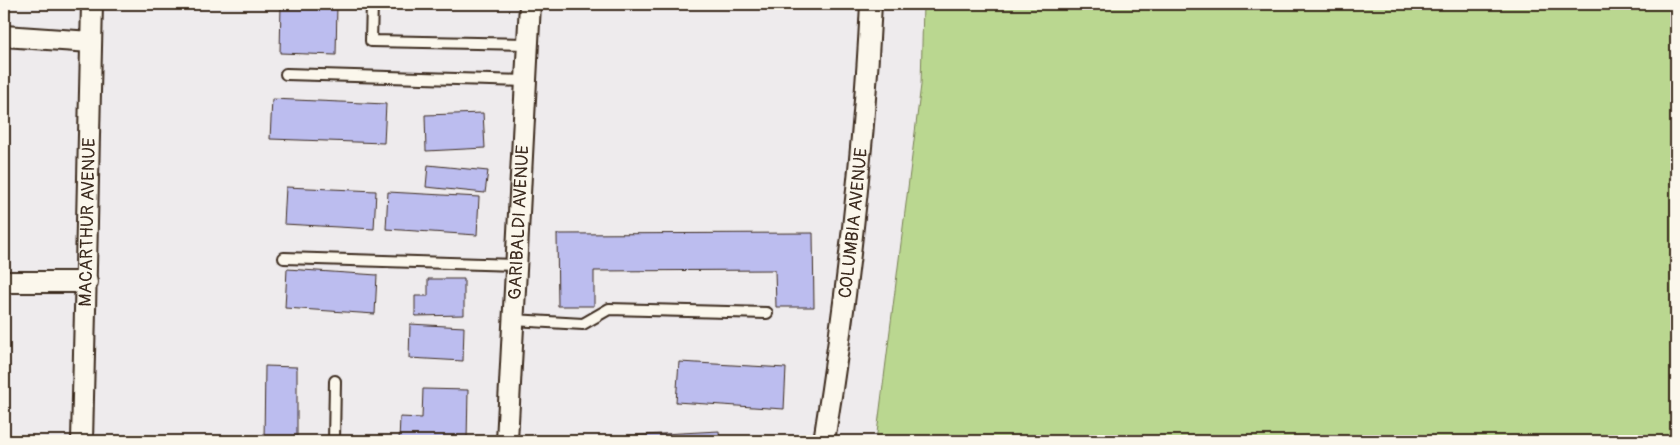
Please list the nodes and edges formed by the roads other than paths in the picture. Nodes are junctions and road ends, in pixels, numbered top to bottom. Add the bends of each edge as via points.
1 (92, 4) edge
2 (372, 4) edge
3 (530, 4) edge
4 (871, 4) edge
5 (4, 36) edge
6 (91, 42) junction
7 (528, 44) junction
8 (286, 74) dead end
9 (526, 81) junction
10 (284, 258) dead end
11 (516, 265) junction
12 (4, 282) edge
13 (87, 282) junction
14 (766, 313) dead end
15 (513, 320) junction
16 (335, 381) dead end
17 (82, 441) edge
18 (334, 441) edge
19 (507, 441) edge
20 (824, 441) edge

1 - 6 street, MACARTHUR AVENUE
2 - 7 lane via 371,41
3 - 7 street, GARIBALDI AVENUE
4 - 20 street, COLUMBIA AVENUE via 845,293
5 - 6 street
6 - 13 street, MACARTHUR AVENUE
7 - 9 street, GARIBALDI AVENUE
8 - 9 lane
9 - 11 street, GARIBALDI AVENUE
10 - 11 lane
11 - 15 street, GARIBALDI AVENUE
12 - 13 street
13 - 17 street, MACARTHUR AVENUE
14 - 15 lane via 609,308 583,324
15 - 19 street, GARIBALDI AVENUE
16 - 18 lane

